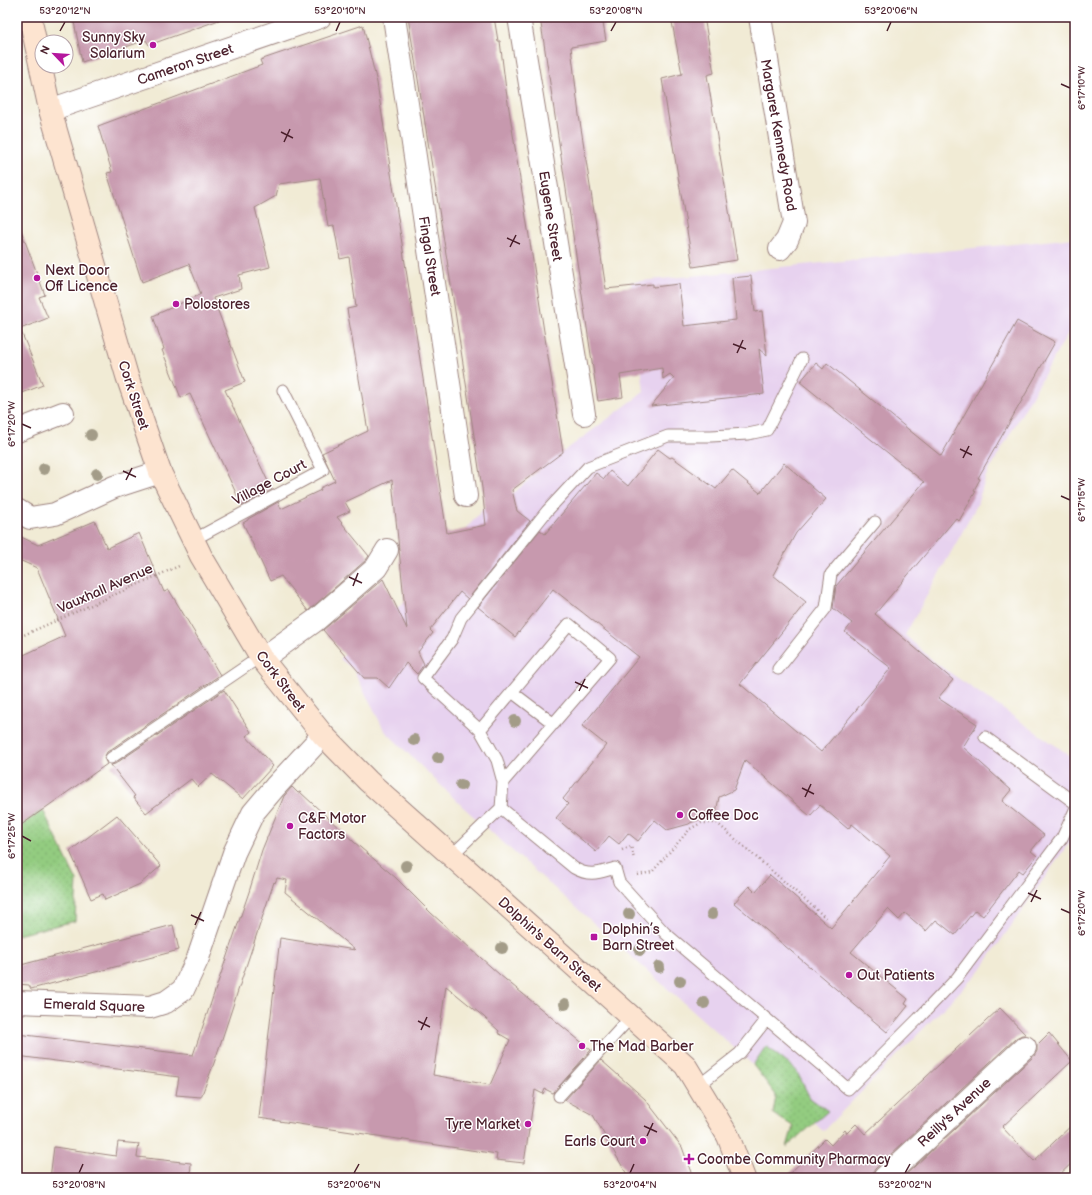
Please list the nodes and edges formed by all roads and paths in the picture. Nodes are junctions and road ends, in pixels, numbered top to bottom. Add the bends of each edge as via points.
1 (30, 17) edge
2 (394, 17) edge
3 (519, 17) edge
4 (760, 17) edge
5 (310, 19) edge
6 (50, 110) junction
7 (780, 250) dead end
8 (802, 359) dead end
9 (283, 390) dead end
10 (63, 412) dead end
11 (584, 414) dead end
12 (17, 431) edge
13 (160, 472) junction
14 (466, 496) dead end
15 (17, 510) edge
16 (875, 522) dead end
17 (197, 548) junction
18 (387, 550) dead end
19 (17, 638) edge
20 (261, 658) junction
21 (778, 669) dead end
22 (512, 692) junction
23 (554, 724) junction
24 (480, 730) junction
25 (323, 735) junction
26 (985, 737) dead end
27 (111, 758) dead end
28 (503, 782) junction
29 (1075, 803) edge
30 (501, 808) junction
31 (1075, 810) edge
32 (619, 851) dead end
33 (452, 855) junction
34 (635, 864) dead end
35 (636, 869) dead end
36 (827, 919) dead end
37 (17, 1002) edge
38 (632, 1017) junction
39 (766, 1018) junction
40 (1025, 1046) dead end
41 (698, 1086) junction
42 (559, 1096) dead end
43 (744, 1178) edge
44 (884, 1178) edge

1 - 6 main road, Cork Street
2 - 14 street, Fingal Street
3 - 11 street, Eugene Street
4 - 7 street, Margaret Kennedy Road via 794,223
5 - 6 street, Cameron Street
6 - 13 main road, Cork Street via 127,376
8 - 24 lane via 767,430 748,434 668,436 588,467 547,511 461,618 452,639 423,678
9 - 17 lane, Village Court via 323,470
10 - 12 street
13 - 15 street via 114,487 55,514 30,518
13 - 17 main road, Cork Street
16 - 21 lane via 831,574 826,608
17 - 19 path, Vauxhall Avenue
17 - 20 main road, Cork Street
18 - 20 street via 376,568 316,620
20 - 25 main road, Cork Street
20 - 27 lane
22 - 23 lane
22 - 23 lane via 569,624 610,658
22 - 24 lane
23 - 28 lane
24 - 28 lane via 497,760
25 - 33 main road, Dolphin's Barn Street via 368,781
25 - 37 street, Emerald Square via 274,787 254,813 234,853 198,958 183,990 166,1002 150,1007
26 - 29 lane
28 - 30 lane
30 - 33 lane
30 - 39 lane via 583,873 592,874 615,868 619,882 665,933
31 - 39 lane via 1062,838 957,978 848,1088
32 - 34 path via 631,846
33 - 38 main road, Dolphin's Barn Street
35 - 36 path via 637,875 652,872 690,829 701,823 717,823
38 - 41 main road, Dolphin's Barn Street via 685,1065
38 - 42 lane
39 - 41 lane via 740,1053
40 - 44 street, Reilly's Avenue
41 - 43 main road, Dolphin's Barn Street via 728,1136

